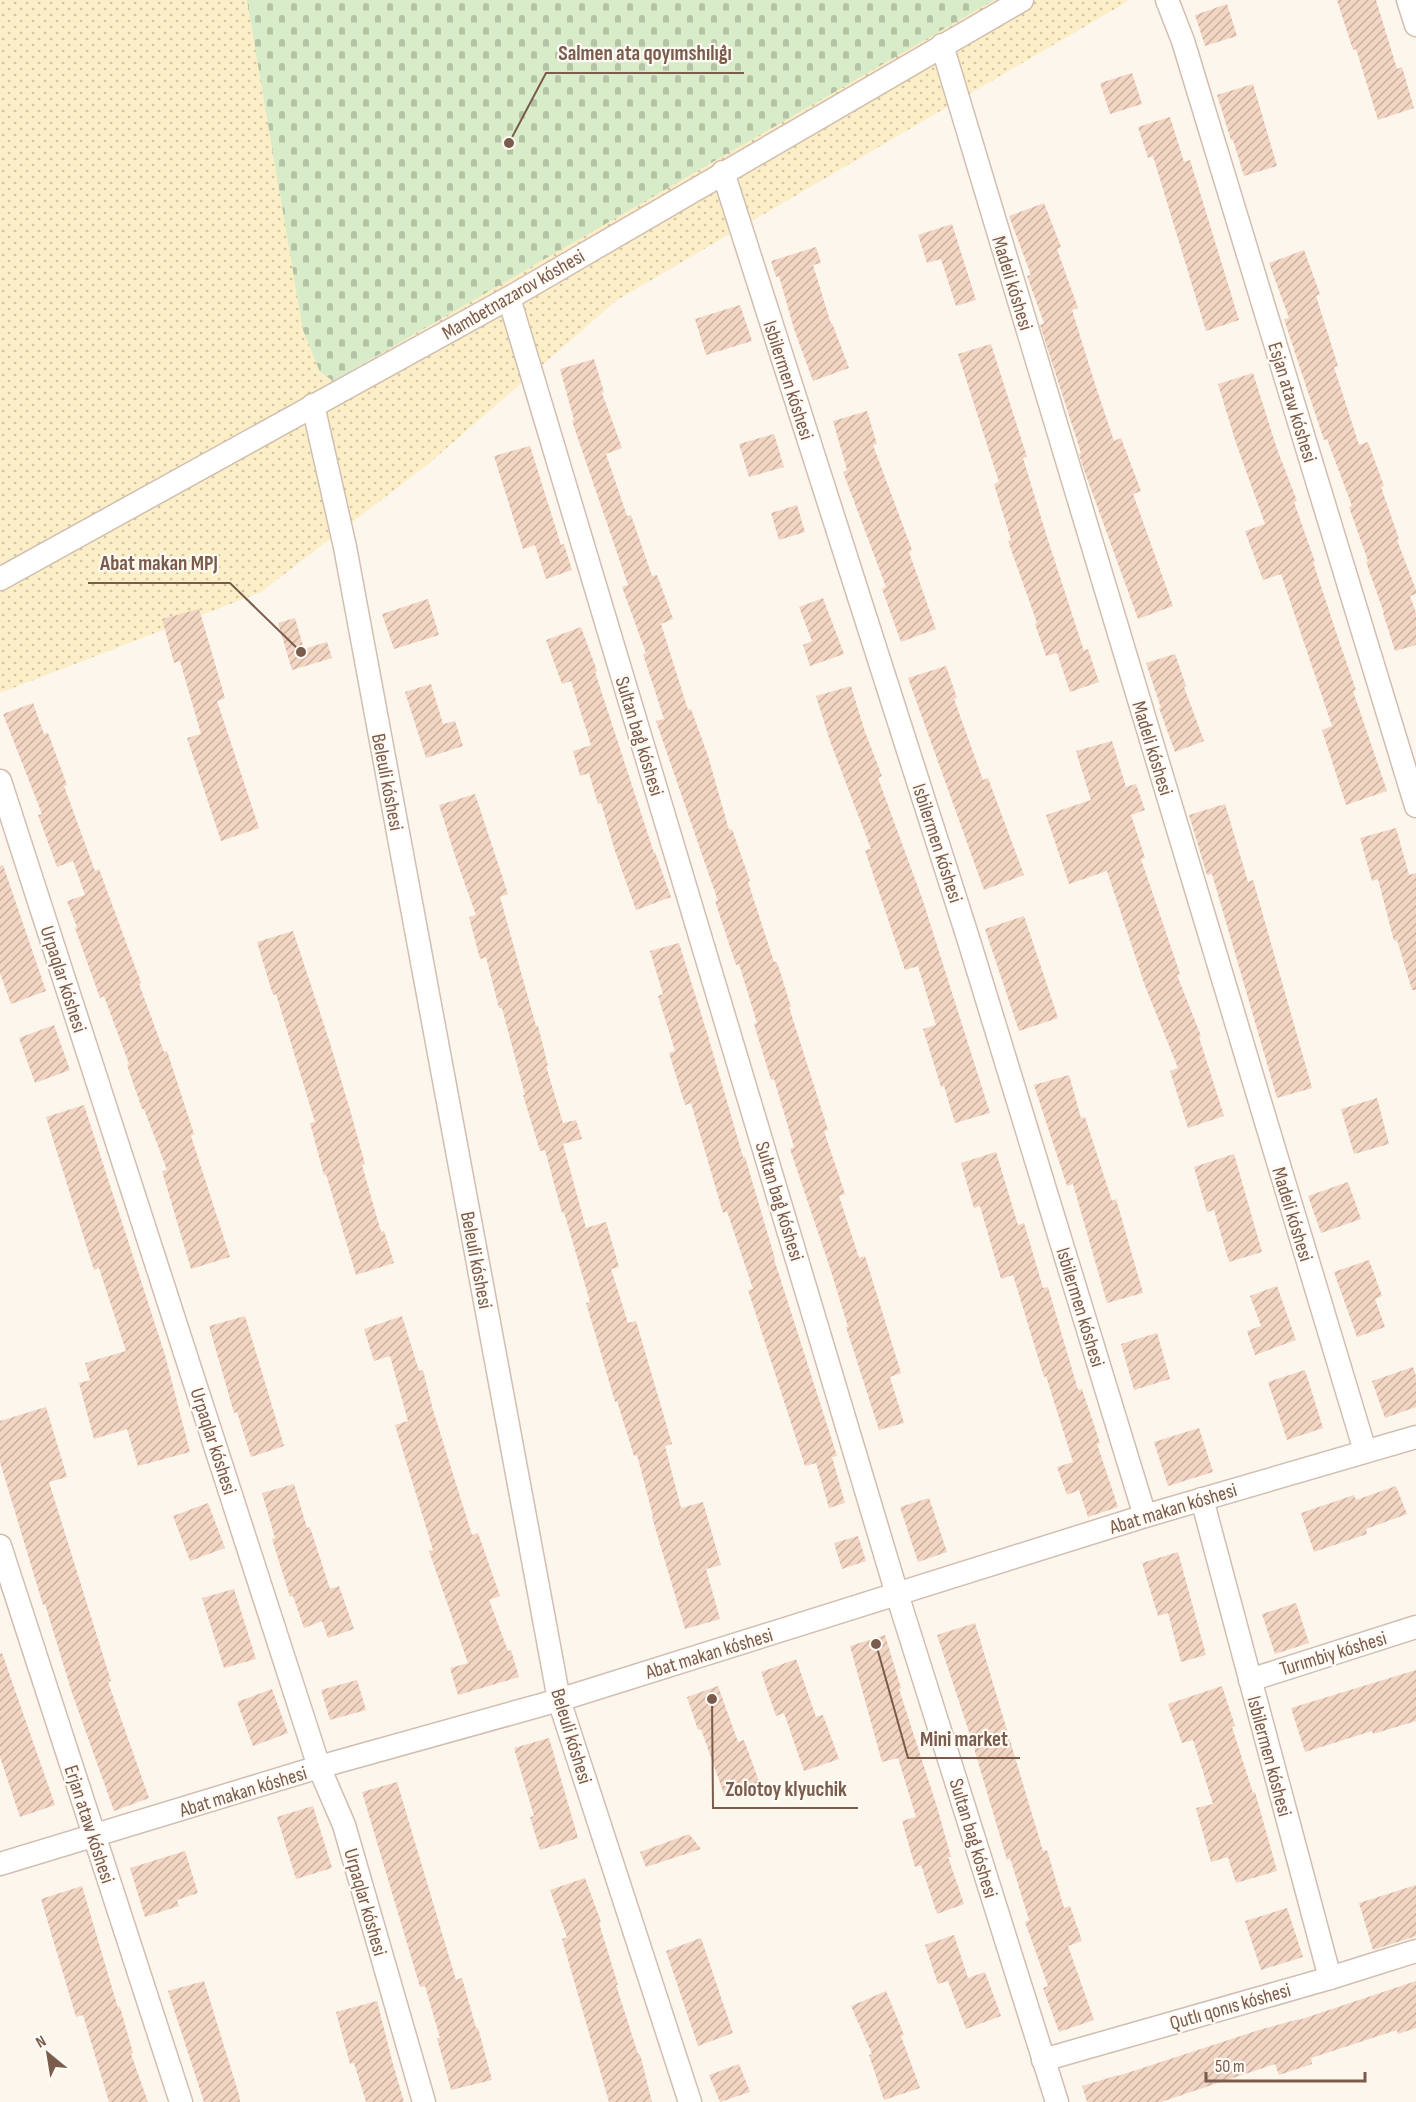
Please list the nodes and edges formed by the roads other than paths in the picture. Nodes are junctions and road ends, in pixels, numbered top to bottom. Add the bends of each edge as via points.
1 (1022, 0) edge
2 (1167, 0) edge
3 (1408, 0) edge
4 (1416, 25) edge
5 (942, 45) junction
6 (723, 172) junction
7 (509, 298) junction
8 (313, 405) junction
9 (0, 579) edge
10 (0, 781) edge
11 (1416, 806) edge
12 (1416, 1437) edge
13 (1365, 1451) junction
14 (1202, 1499) junction
15 (1145, 1516) junction
16 (0, 1546) edge
17 (897, 1594) junction
18 (1416, 1627) edge
19 (1250, 1680) junction
20 (559, 1700) junction
21 (319, 1767) junction
22 (94, 1836) junction
23 (0, 1864) edge
24 (1416, 1951) edge
25 (1330, 1978) junction
26 (1043, 2060) junction
27 (181, 2102) edge
28 (424, 2102) edge
29 (690, 2102) edge
30 (1057, 2102) edge

1 - 5 street, Mambetnazarov kóshesi
2 - 11 street, Esjan ataw kóshesi via 1183,41
3 - 4 street
5 - 6 street, Mambetnazarov kóshesi
5 - 13 street, Madeli kóshesi
6 - 7 street, Mambetnazarov kóshesi
6 - 15 street, Isbilermen kóshesi via 969,941
7 - 8 street, Mambetnazarov kóshesi
7 - 17 street, Sultan baǵ kóshesi
8 - 9 street, Mambetnazarov kóshesi
8 - 20 street, Beleuli kóshesi via 345,547
10 - 21 street, Urpaqlar kóshesi
12 - 13 street, Abat makan kóshesi
13 - 14 street, Abat makan kóshesi
14 - 15 street, Abat makan kóshesi
14 - 19 street, Isbilermen kóshesi
15 - 17 street, Abat makan kóshesi
16 - 22 street, Erjan ataw kóshesi
17 - 20 street, Abat makan kóshesi
17 - 26 street, Sultan baǵ kóshesi
18 - 19 street, Turımbiy kóshesi
19 - 25 street, Isbilermen kóshesi
20 - 21 street, Abat makan kóshesi
20 - 29 street, Beleuli kóshesi
21 - 22 street, Abat makan kóshesi
21 - 28 street, Urpaqlar kóshesi via 344,1825
22 - 23 street, Abat makan kóshesi
22 - 27 street, Erjan ataw kóshesi
24 - 25 street, Qutlı qonıs kóshesi
25 - 26 street, Qutlı qonıs kóshesi
26 - 30 street, Sultan baǵ kóshesi

